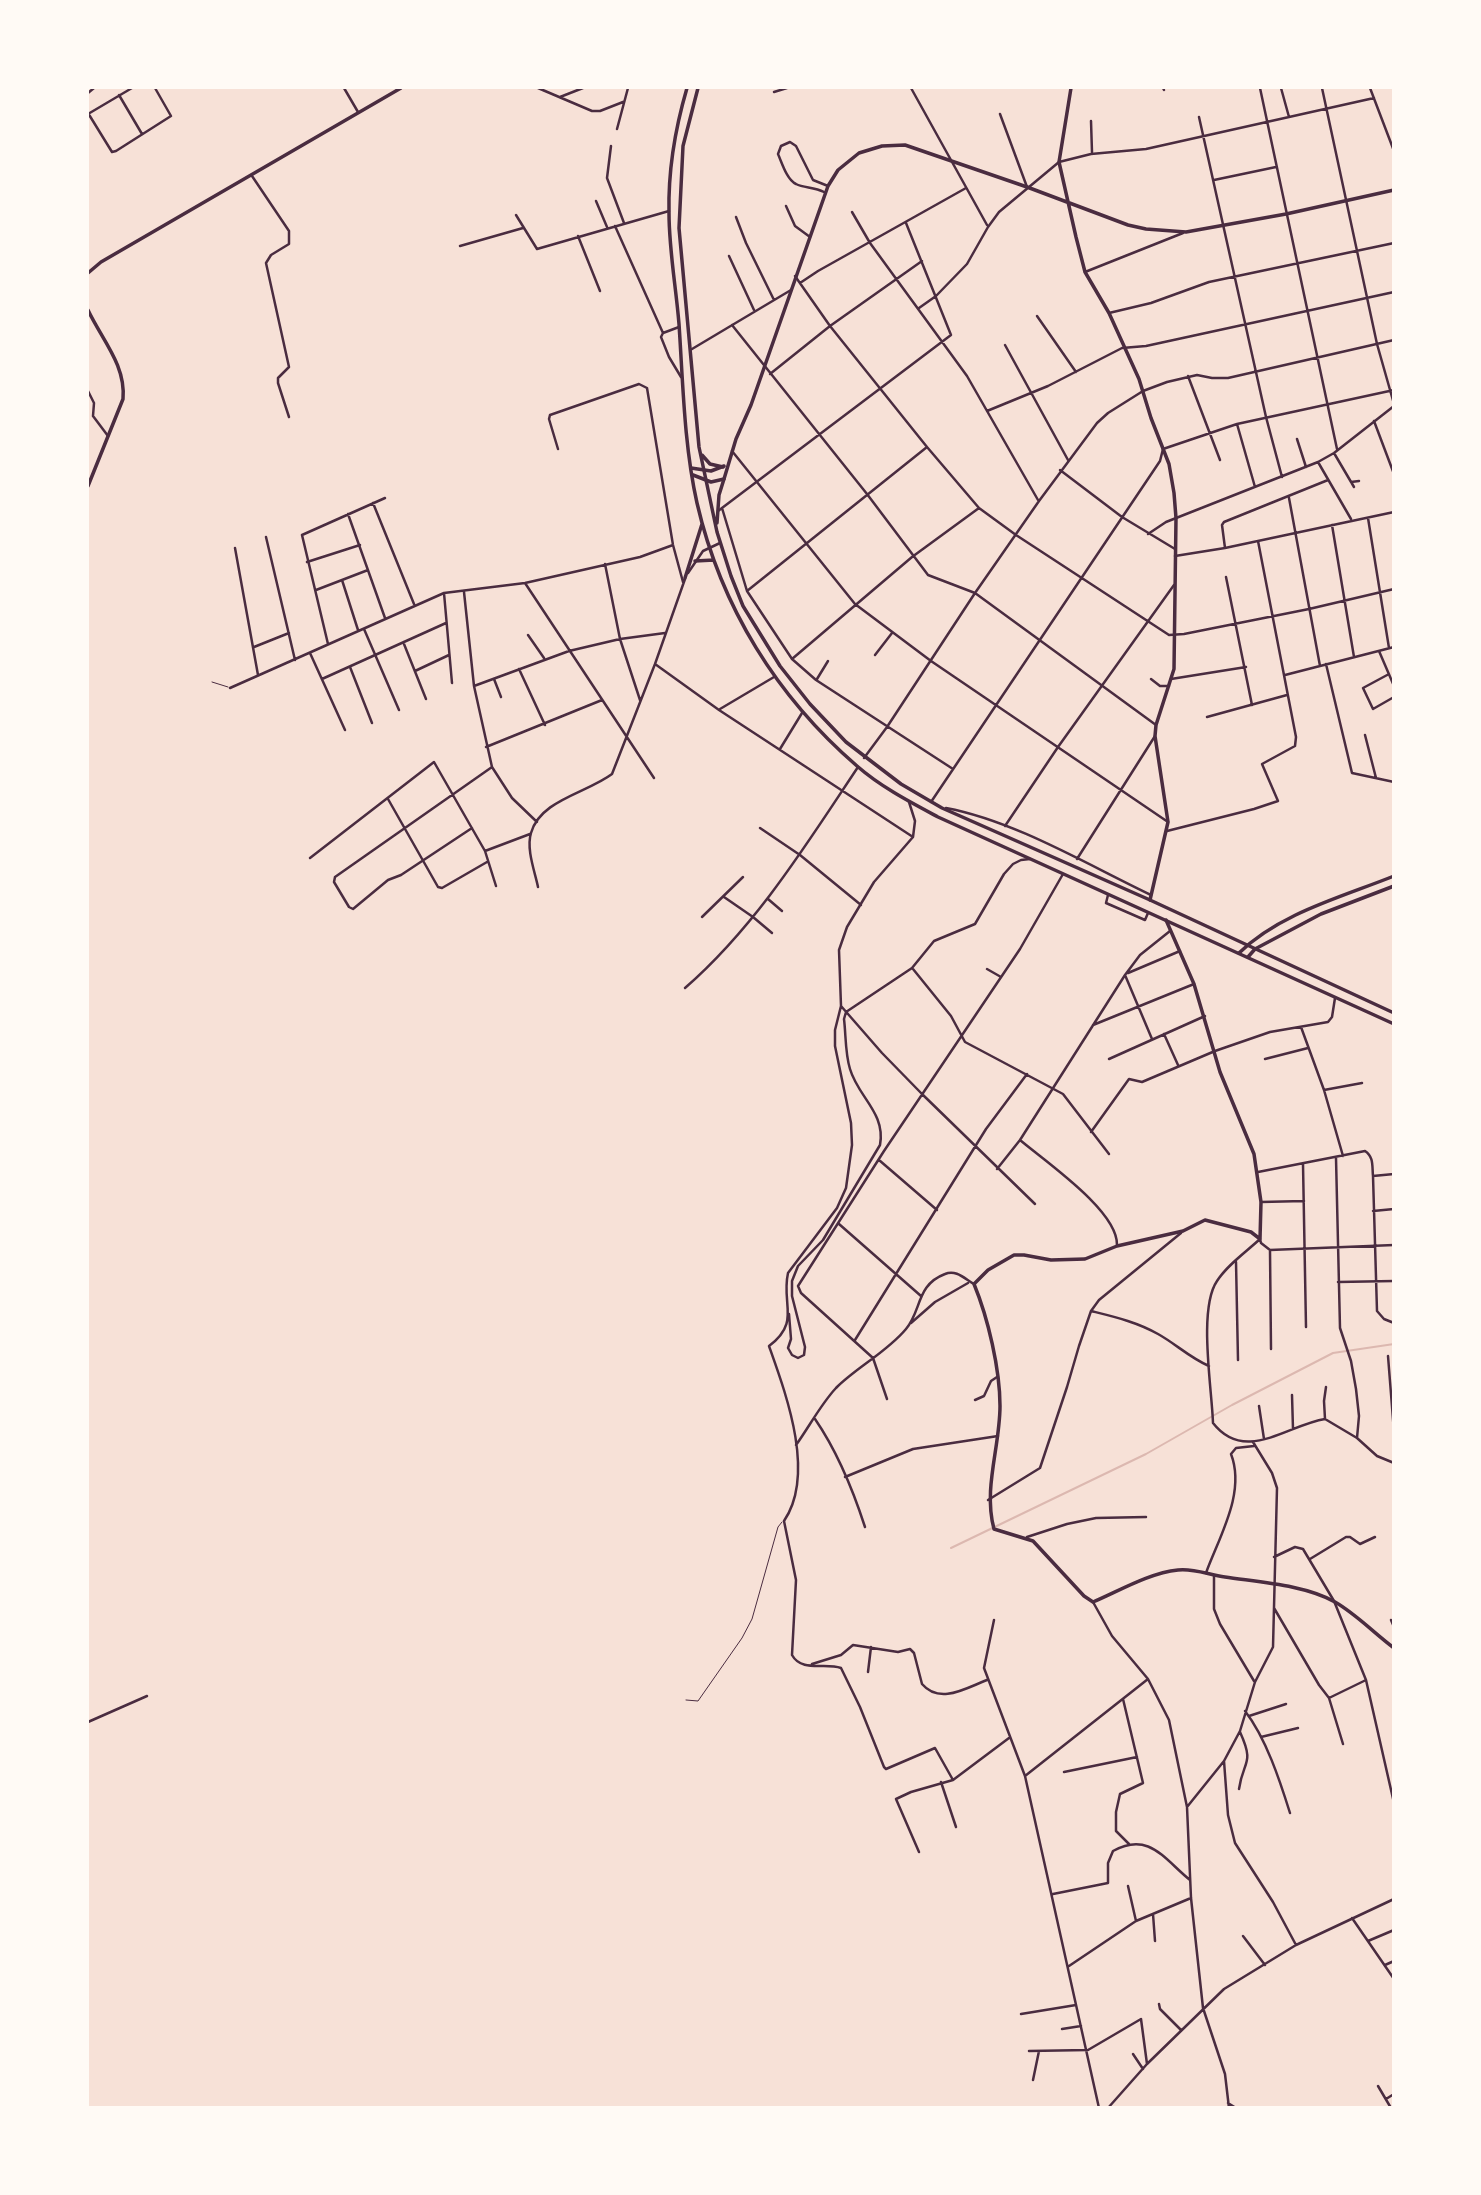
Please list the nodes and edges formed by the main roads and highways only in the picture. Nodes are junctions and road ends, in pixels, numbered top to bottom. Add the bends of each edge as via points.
1 (401, 88) edge
2 (687, 88) edge
3 (698, 88) edge
4 (1071, 88) edge
5 (1394, 190) edge
6 (1068, 204) junction
7 (88, 273) edge
8 (88, 310) edge
9 (699, 447) junction
10 (729, 463) junction
11 (723, 467) junction
12 (691, 468) junction
13 (704, 471) junction
14 (693, 475) junction
15 (724, 478) junction
16 (706, 481) junction
17 (88, 486) edge
18 (703, 522) junction
19 (717, 532) junction
20 (714, 560) junction
21 (695, 561) road end
22 (684, 580) road end
23 (1394, 876) edge
24 (1394, 886) edge
25 (1150, 897) junction
26 (1166, 920) junction
27 (1247, 945) junction
28 (1255, 949) junction
29 (1239, 953) junction
30 (1248, 957) junction
31 (1394, 1013) edge
32 (1394, 1024) edge
33 (1394, 1648) edge

1 - 7 main road
2 - 12 main road via 672,152 669,211
3 - 9 main road via 683,146 679,228
4 - 6 main road via 1059,162
5 - 6 main road via 1186,232 1137,227
6 - 10 main road via 905,145 871,148 846,162 828,186
6 - 25 main road via 1085,272 1109,313 1143,391 1172,476 1176,635 1171,679 1155,736 1168,822
8 - 17 main road via 124,378 123,399
9 - 11 main road via 710,464
9 - 13 main road
10 - 11 main road
10 - 15 main road
11 - 13 main road
12 - 13 main road
12 - 14 main road
13 - 16 main road
14 - 16 main road
14 - 18 main road
15 - 16 main road
15 - 19 main road
16 - 19 main road
18 - 20 main road
18 - 22 main road
19 - 25 main road via 743,606 780,666 864,758 942,808
20 - 21 main road
20 - 26 main road via 732,606 774,677 802,713 858,767 909,802
23 - 27 main road via 1315,906
24 - 28 main road via 1321,914
25 - 27 main road
26 - 29 main road
26 - 33 main road via 1194,984 1220,1072 1248,1135 1258,1172 1260,1239 1210,1220 1081,1259 1014,1255 972,1283 980,1300 1000,1404 988,1500 994,1529 1039,1546 1093,1602 1164,1573 1190,1569 1311,1592 1334,1601
27 - 28 main road
27 - 29 main road
28 - 30 main road
28 - 31 main road
29 - 30 main road
30 - 32 main road

